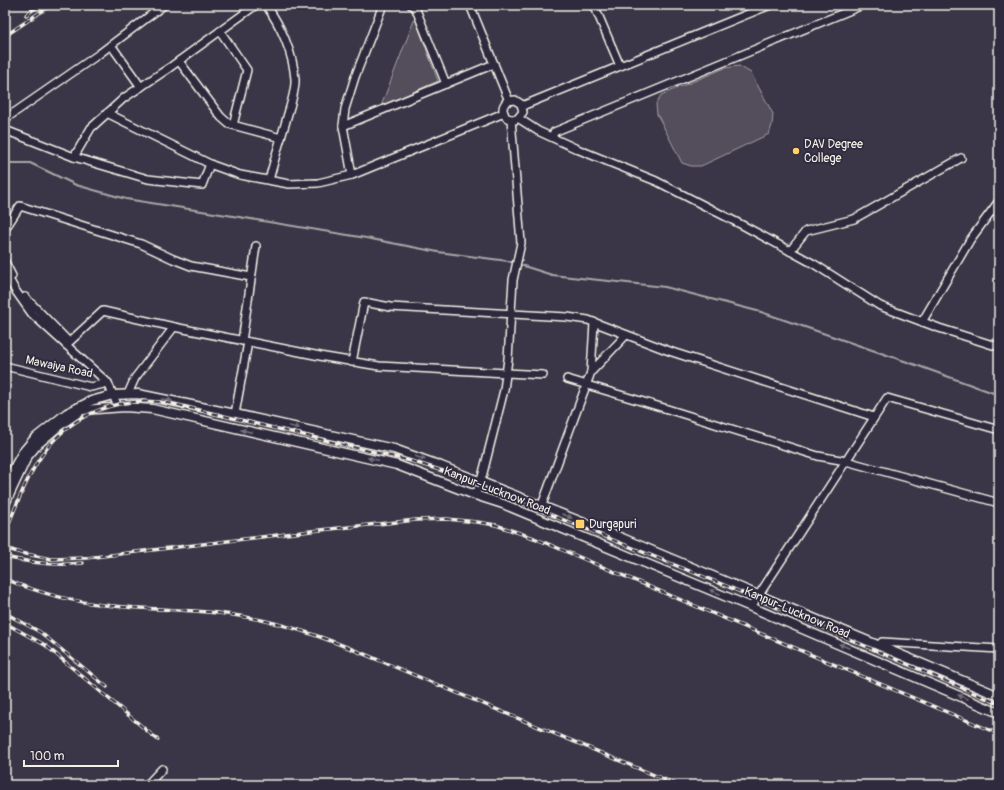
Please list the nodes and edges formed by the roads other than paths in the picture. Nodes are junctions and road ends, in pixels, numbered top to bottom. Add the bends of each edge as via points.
1 (164, 5) edge
2 (256, 5) edge
3 (266, 5) edge
4 (383, 5) edge
5 (412, 5) edge
6 (470, 5) edge
7 (594, 5) edge
8 (770, 5) edge
9 (863, 5) edge
10 (220, 31) junction
11 (111, 45) junction
12 (179, 61) junction
13 (494, 64) junction
14 (620, 66) junction
15 (446, 84) junction
16 (141, 87) junction
17 (508, 101) junction
18 (522, 106) junction
19 (107, 113) junction
20 (504, 113) junction
21 (5, 119) edge
22 (515, 119) junction
23 (233, 125) junction
24 (343, 126) junction
25 (5, 130) edge
26 (552, 137) junction
27 (281, 138) junction
28 (74, 157) junction
29 (960, 158) dead end
30 (210, 164) junction
31 (352, 174) junction
32 (269, 180) junction
33 (999, 201) edge
34 (5, 229) edge
35 (256, 246) dead end
36 (790, 250) junction
37 (5, 262) edge
38 (5, 272) edge
39 (251, 277) junction
40 (511, 314) junction
41 (594, 322) junction
42 (922, 322) junction
43 (174, 327) junction
44 (626, 335) junction
45 (245, 341) junction
46 (68, 344) junction
47 (999, 348) edge
48 (352, 362) junction
49 (5, 366) edge
50 (590, 372) junction
51 (506, 374) junction
52 (543, 375) dead end
53 (567, 379) dead end
54 (108, 383) junction
55 (586, 384) junction
56 (128, 394) junction
57 (113, 395) junction
58 (118, 407) junction
59 (235, 414) junction
60 (874, 417) junction
61 (999, 430) edge
62 (846, 461) junction
63 (481, 481) junction
64 (5, 489) edge
65 (475, 496) junction
66 (999, 503) edge
67 (5, 504) edge
68 (542, 505) junction
69 (759, 595) junction
70 (752, 607) junction
71 (879, 645) junction
72 (999, 649) edge
73 (940, 671) junction
74 (934, 685) junction
75 (999, 696) edge
76 (999, 713) edge
77 (162, 769) dead end
78 (148, 785) edge

1 - 11 street
2 - 10 street
3 - 27 street via 285,40 295,80
4 - 24 street via 354,78
5 - 15 street
6 - 13 street
7 - 14 street
8 - 14 street
9 - 26 street via 554,132
10 - 12 street
10 - 23 street via 247,70
11 - 16 street
11 - 21 street
12 - 16 street
12 - 23 street via 221,117
13 - 15 street
13 - 17 street
14 - 18 street
15 - 24 street
16 - 19 street
17 - 18 street via 518,101
17 - 20 street via 503,108
18 - 22 street via 523,112
19 - 28 street via 91,128
19 - 30 street
20 - 22 street via 508,118
20 - 31 street
22 - 26 street
22 - 40 street via 521,243
23 - 27 street
24 - 31 street
25 - 28 street
26 - 36 street via 656,181
27 - 32 street
28 - 30 street via 148,179 202,185
29 - 36 street via 854,219 806,230
30 - 32 street via 240,175
31 - 32 street via 318,184 289,184
33 - 42 street via 970,240
34 - 39 street via 20,206 141,244 191,266
35 - 39 street
36 - 42 street via 880,306
37 - 46 street via 18,288
38 - 46 street via 32,314
39 - 45 street
40 - 41 street via 566,317
40 - 48 street via 390,307 364,302
40 - 51 street
41 - 44 street
41 - 50 street
42 - 47 street
43 - 45 street
43 - 46 street via 103,311
43 - 56 street via 135,378
44 - 50 street
44 - 60 street
45 - 48 street
45 - 59 street
46 - 54 street
48 - 51 street
49 - 54 street, Mawaiya Road via 91,388
50 - 55 street
51 - 52 street
51 - 63 street
53 - 55 street
54 - 57 street
55 - 62 street via 818,456
55 - 68 street
56 - 57 main road, Kanpur-Lucknow Road
56 -> 59 main road, Kanpur-Lucknow Road
57 - 58 street
57 - 64 main road, Kanpur-Lucknow Road via 73,409 34,439 14,466
65 -> 58 main road, Kanpur-Lucknow Road via 397,465 152,409
58 - 67 main road, Kanpur-Lucknow Road via 82,410 38,444 27,457
59 -> 63 main road, Kanpur-Lucknow Road via 394,449
60 - 61 street via 886,398
60 - 62 street
62 - 66 street
62 - 69 street
63 - 65 street
63 - 68 main road, Kanpur-Lucknow Road
70 -> 65 main road, Kanpur-Lucknow Road via 503,504
68 -> 69 main road, Kanpur-Lucknow Road
69 - 70 street
69 - 71 main road, Kanpur-Lucknow Road
74 -> 70 main road, Kanpur-Lucknow Road
71 - 72 street via 882,642
71 - 73 main road, Kanpur-Lucknow Road
73 - 74 main road
73 - 75 main road, Kanpur-Lucknow Road
76 -> 74 main road, Kanpur-Lucknow Road
77 - 78 street

